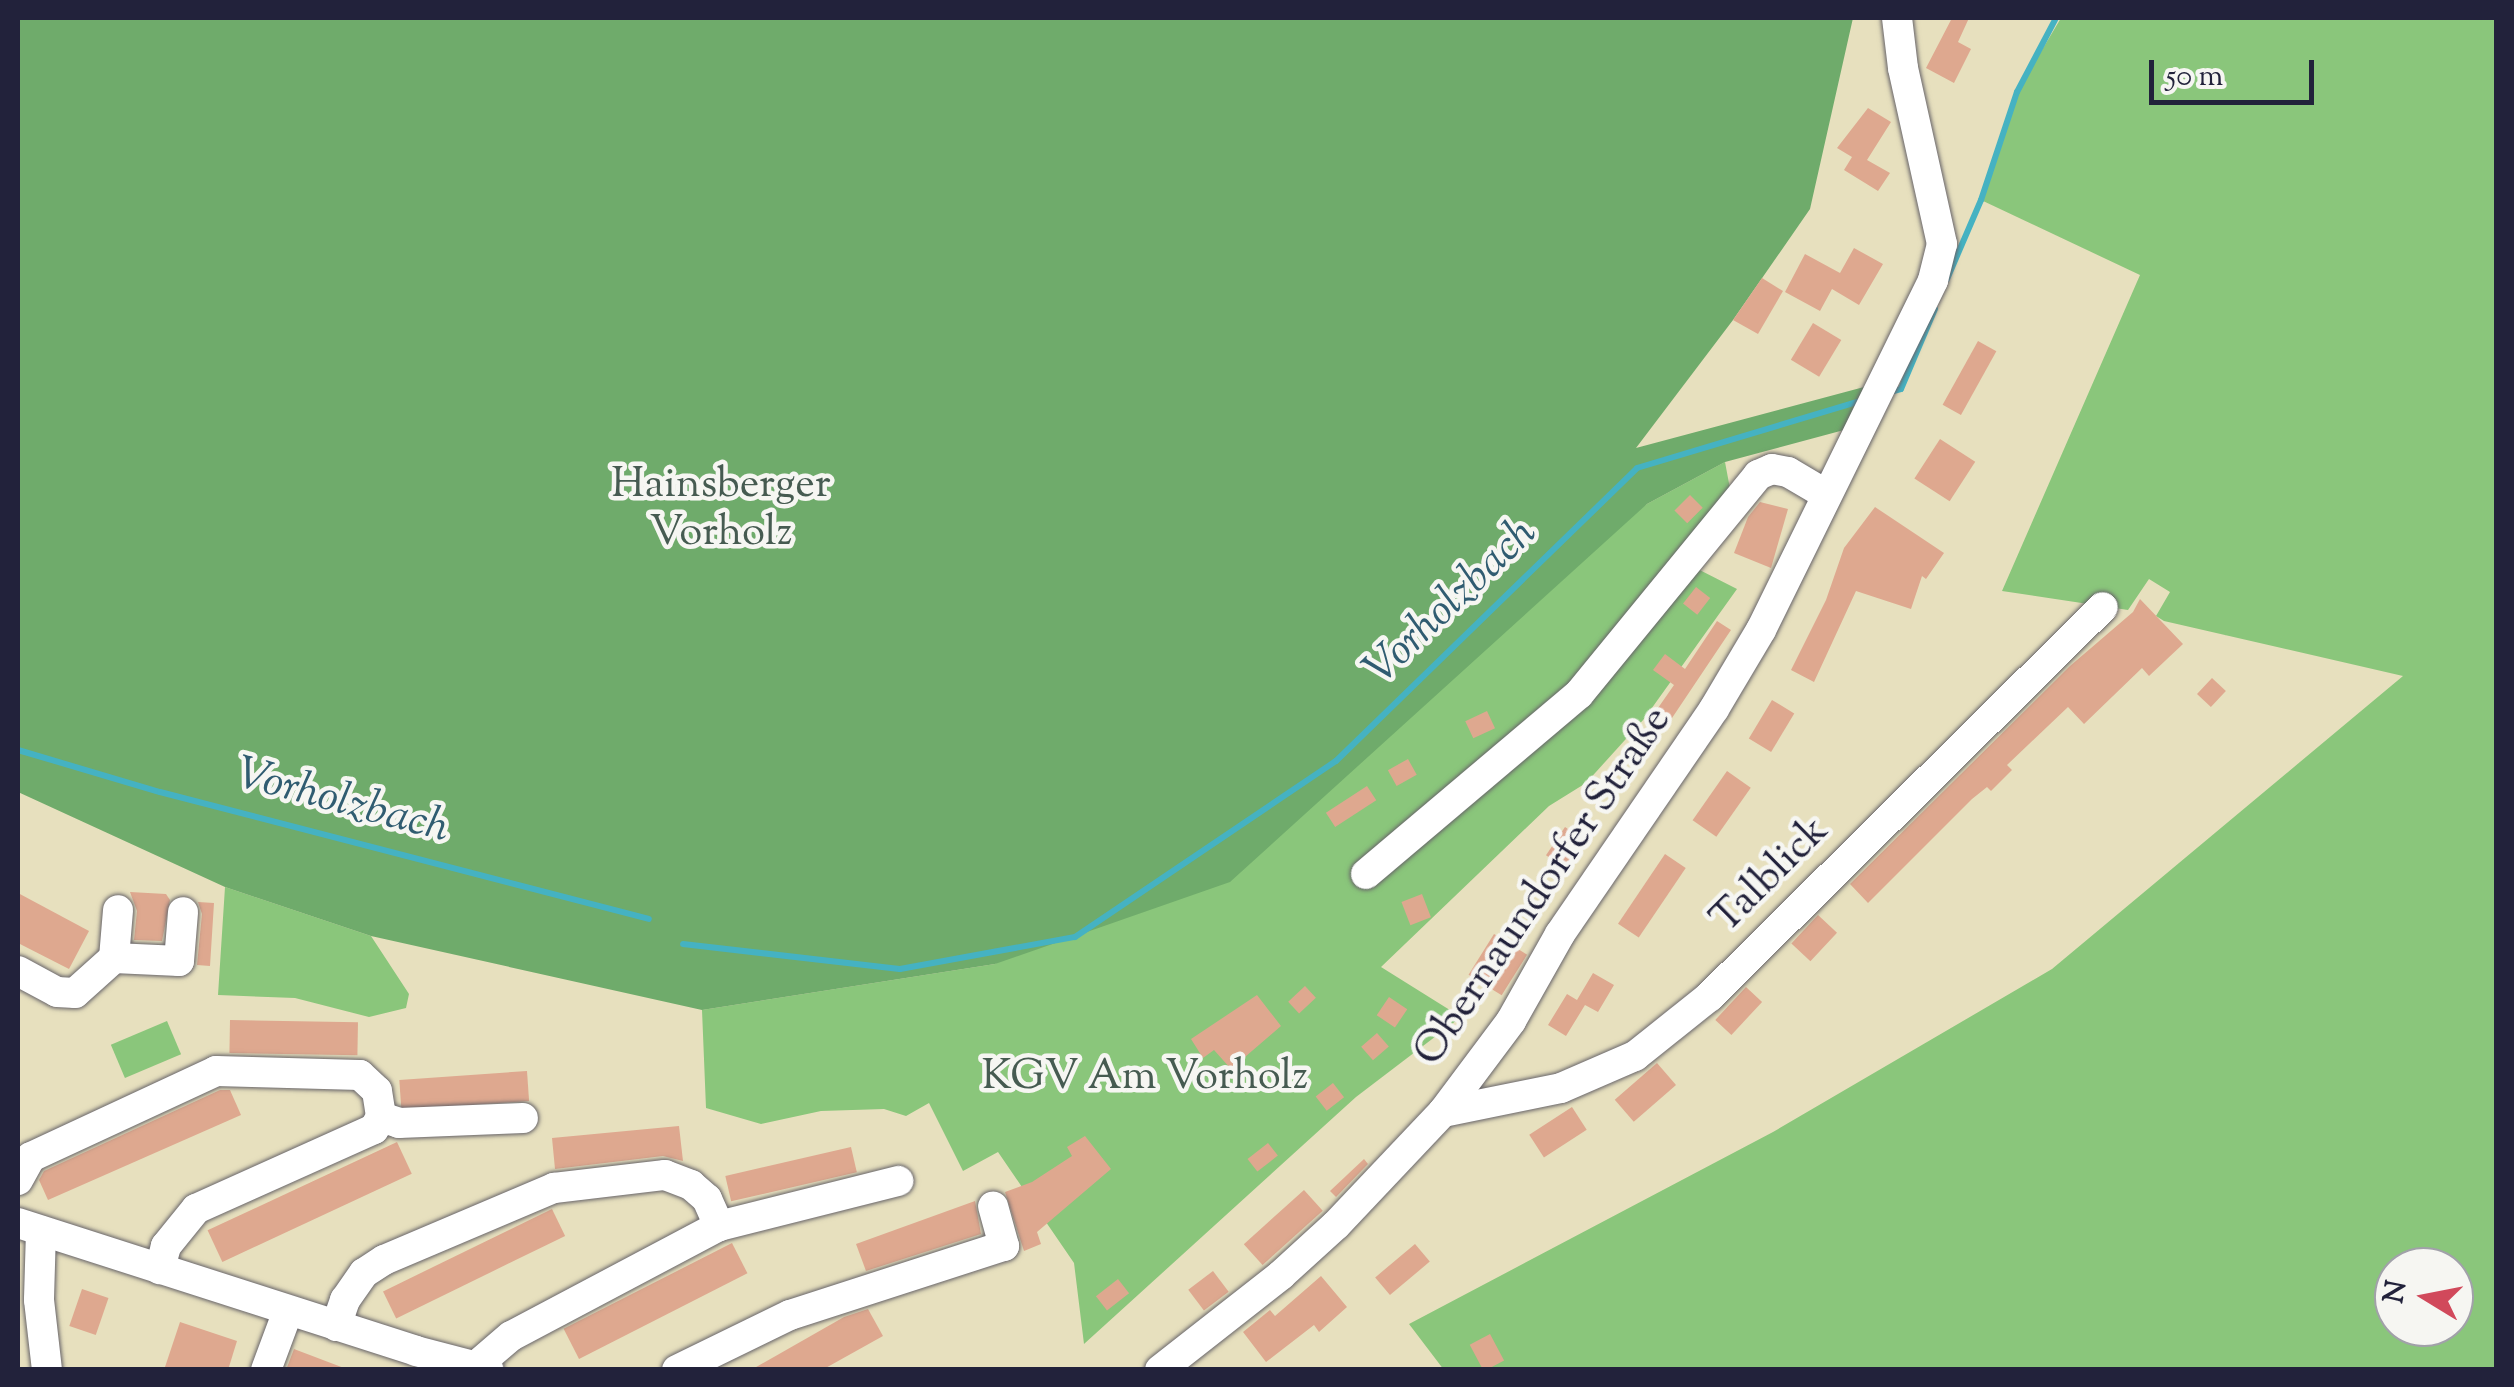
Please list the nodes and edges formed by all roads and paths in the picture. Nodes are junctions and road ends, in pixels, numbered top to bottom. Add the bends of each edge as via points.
1 (1897, 18) edge
2 (1828, 495) junction
3 (2103, 607) dead end
4 (1366, 874) dead end
5 (118, 910) dead end
6 (183, 912) dead end
7 (114, 958) junction
8 (18, 972) edge
9 (1444, 1112) junction
10 (381, 1117) junction
11 (524, 1118) dead end
12 (18, 1180) edge
13 (898, 1181) dead end
14 (993, 1206) dead end
15 (719, 1226) junction
16 (29, 1227) edge
17 (160, 1270) junction
18 (288, 1312) junction
19 (336, 1326) junction
20 (411, 1360) edge
21 (482, 1368) edge
22 (47, 1370) edge
23 (266, 1370) edge
24 (677, 1370) edge
25 (1160, 1370) edge

1 - 2 street, Obernaundorfer Straße via 1942,244 1933,280
2 - 4 street via 1788,472 1758,475 1579,694
2 - 9 street, Obernaundorfer Straße via 1714,709 1560,934 1511,1021
3 - 9 street, Talblick via 1709,997 1636,1056 1562,1088
5 - 7 street
6 - 7 street via 179,961
7 - 8 street via 74,993 57,992
9 - 25 street, Obernaundorfer Straße via 1308,1250
10 - 11 street via 399,1123
10 - 12 street via 377,1091 360,1075 216,1071 30,1157
10 - 17 street via 374,1130 196,1210 166,1246
13 - 15 street
14 - 24 street via 1004,1246 790,1315
15 - 19 street via 707,1199 665,1175 554,1188 384,1260 364,1273
15 - 21 street via 511,1336
16 - 17 street
16 - 22 street
17 - 18 street
18 - 19 street
18 - 23 street
19 - 20 street
20 - 21 street

